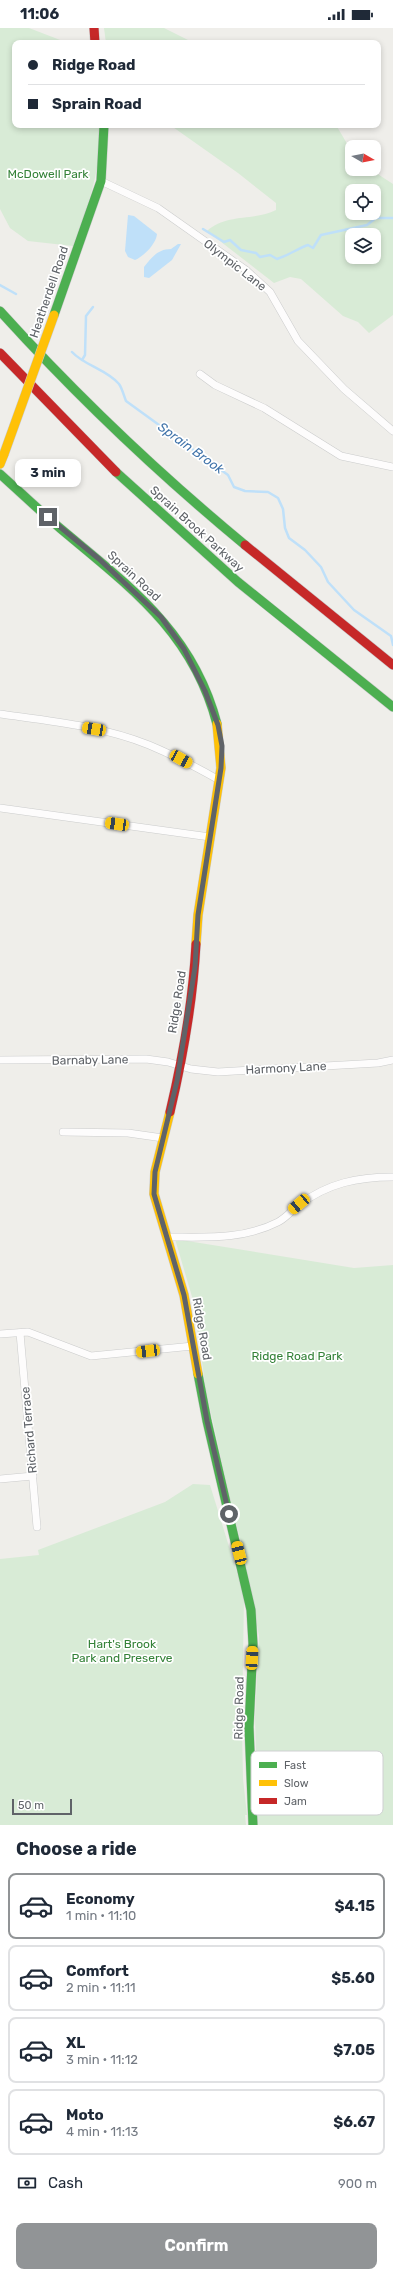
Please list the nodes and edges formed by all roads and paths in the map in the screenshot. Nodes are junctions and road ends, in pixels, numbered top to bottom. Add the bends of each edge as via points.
1 (94, 28) edge
2 (95, 40) edge
3 (104, 128) edge
4 (101, 181) junction
5 (0, 311) edge
6 (0, 352) edge
7 (200, 374) dead end
8 (393, 431) edge
9 (0, 464) edge
10 (393, 467) edge
11 (0, 474) edge
12 (393, 665) edge
13 (393, 707) edge
14 (0, 714) edge
15 (222, 746) joint
16 (219, 780) junction
17 (0, 808) edge
18 (210, 837) junction
19 (0, 1060) edge
20 (393, 1060) edge
21 (180, 1066) junction
22 (63, 1132) dead end
23 (163, 1138) junction
24 (393, 1176) edge
25 (168, 1237) junction
26 (20, 1333) junction
27 (0, 1334) edge
28 (193, 1346) junction
29 (33, 1476) junction
30 (0, 1479) edge
31 (37, 1527) dead end
32 (251, 1792) edge
33 (252, 1815) edge
34 (252, 1825) edge

1 - 2 main road
3 - 4 main road, Heatherdell Road
4 - 8 street, Olympic Lane via 158,208 246,270 270,292 298,341 344,389
4 - 9 main road, Heatherdell Road, bridge
5 - 12 main road, Sprain Brook Parkway via 76,393 161,472 249,549
6 - 13 main road, Sprain Brook Parkway via 95,451 175,526 274,612
7 - 10 street via 215,385 264,408 341,456
11 - 15 main road, Sprain Road via 99,559 161,617 184,649 205,691 218,725
14 - 16 street via 94,729 147,744
15 - 16 main road, Ridge Road
16 - 18 main road, Ridge Road
17 - 18 street
18 - 21 main road, Ridge Road via 198,915 195,967
19 - 21 street, Barnaby Lane via 146,1059
20 - 21 street, Harmony Lane via 218,1072
21 - 23 main road, Ridge Road
22 - 23 street via 128,1133
23 - 25 main road, Ridge Road via 155,1172 154,1194
24 - 25 street via 356,1179 336,1184 299,1204 279,1222 244,1234 227,1237
25 - 28 main road, Ridge Road via 184,1295
26 - 27 street
26 - 28 street via 28,1332 91,1356
26 - 29 street, Richard Terrace
28 - 32 main road, Ridge Road via 207,1421 244,1571 253,1624 249,1727
29 - 30 street
29 - 31 street, Richard Terrace
33 - 34 main road, Ridge Road

